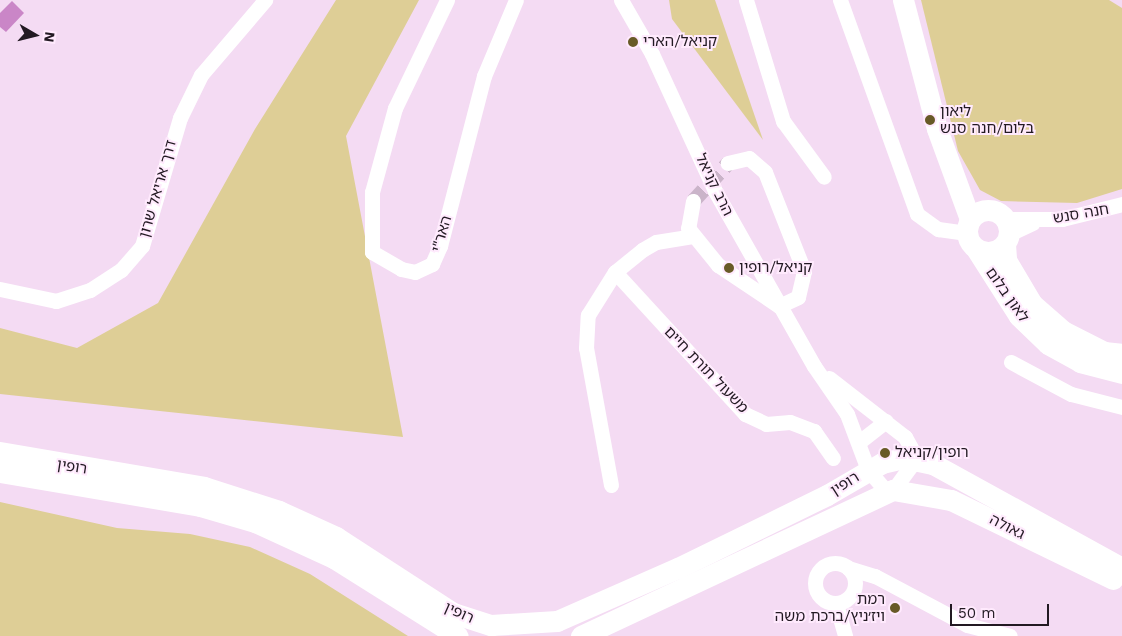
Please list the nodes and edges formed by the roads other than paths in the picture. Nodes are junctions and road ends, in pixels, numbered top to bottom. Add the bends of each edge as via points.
1 (265, 0) edge
2 (447, 0) edge
3 (516, 0) edge
4 (621, 0) edge
5 (746, 0) edge
6 (840, 0) edge
7 (903, 0) edge
8 (728, 163) tunnel mouth
9 (824, 177) dead end
10 (957, 177) junction
11 (693, 202) tunnel mouth
12 (1122, 204) edge
13 (1002, 227) junction
14 (971, 234) junction
15 (692, 236) junction
16 (615, 272) junction
17 (0, 289) edge
18 (779, 306) junction
19 (1122, 354) edge
20 (1011, 362) dead end
21 (814, 366) junction
22 (1122, 373) edge
23 (1122, 407) edge
24 (886, 420) junction
25 (859, 442) junction
26 (0, 452) edge
27 (833, 458) dead end
28 (912, 458) junction
29 (868, 470) junction
30 (0, 472) edge
31 (611, 485) dead end
32 (890, 491) junction
33 (845, 497) junction
34 (848, 568) junction
35 (1122, 568) edge
36 (681, 577) junction
37 (1122, 582) edge
38 (891, 587) junction
39 (853, 593) junction
40 (836, 604) junction
41 (458, 636) edge
42 (581, 636) edge
43 (845, 636) edge
44 (1010, 636) edge

1 - 17 street, דרך אריאל שרון via 201,75 180,118 142,246 121,270 90,290 56,301
2 - 3 street, האר"י via 395,108 372,192 372,252 401,269 415,272 432,264 440,246 484,76
4 - 18 street, הרב קניאל via 652,54 714,191
5 - 9 street via 783,121
6 - 14 street via 917,214 938,229
7 - 10 street, לאון בלום via 938,130
8 - 18 street via 739,158 758,163 804,271 798,297
10 - 13 street, לאון בלום
10 - 14 street, לאון בלום
11 - 15 street via 688,228
12 - 13 street, חנה סנש via 1071,218
13 - 14 street
13 - 14 street via 988,253
13 - 19 street, לאון בלום via 1006,260 1032,304 1063,331 1104,352
14 - 22 street, לאון בלום via 1019,316 1048,344 1080,362
15 - 16 street via 656,242
15 - 18 street via 718,265
16 - 27 street, משעול תורת חיים via 745,414 766,424 790,422 814,431
16 - 31 street via 588,315 586,348
18 - 21 street, הרב קניאל
20 - 23 street via 1071,394
21 - 24 street, הרב קניאל
21 - 25 street, הרב קניאל via 846,414
24 - 25 street
24 - 28 street, הרב קניאל via 905,437
25 - 29 street, הרב קניאל
26 - 36 street, רופין via 204,487 279,511 336,537 453,613 491,625 557,621
28 - 29 street, רופין via 893,459
28 - 32 street via 906,478
28 - 35 street, גאולה via 949,472
29 - 32 street, הרב קניאל
29 - 33 street, רופין
30 - 41 street, רופין via 200,506 255,522 334,558
32 - 33 street, רופין
32 - 37 street, גאולה via 951,500
33 - 36 street, רופין
34 - 38 street
34 - 39 street via 855,580
34 - 40 street via 830,564 816,577 819,595
36 - 42 street, רופין
38 - 39 street via 874,585
38 - 44 street via 966,624
39 - 40 street
40 - 43 street

